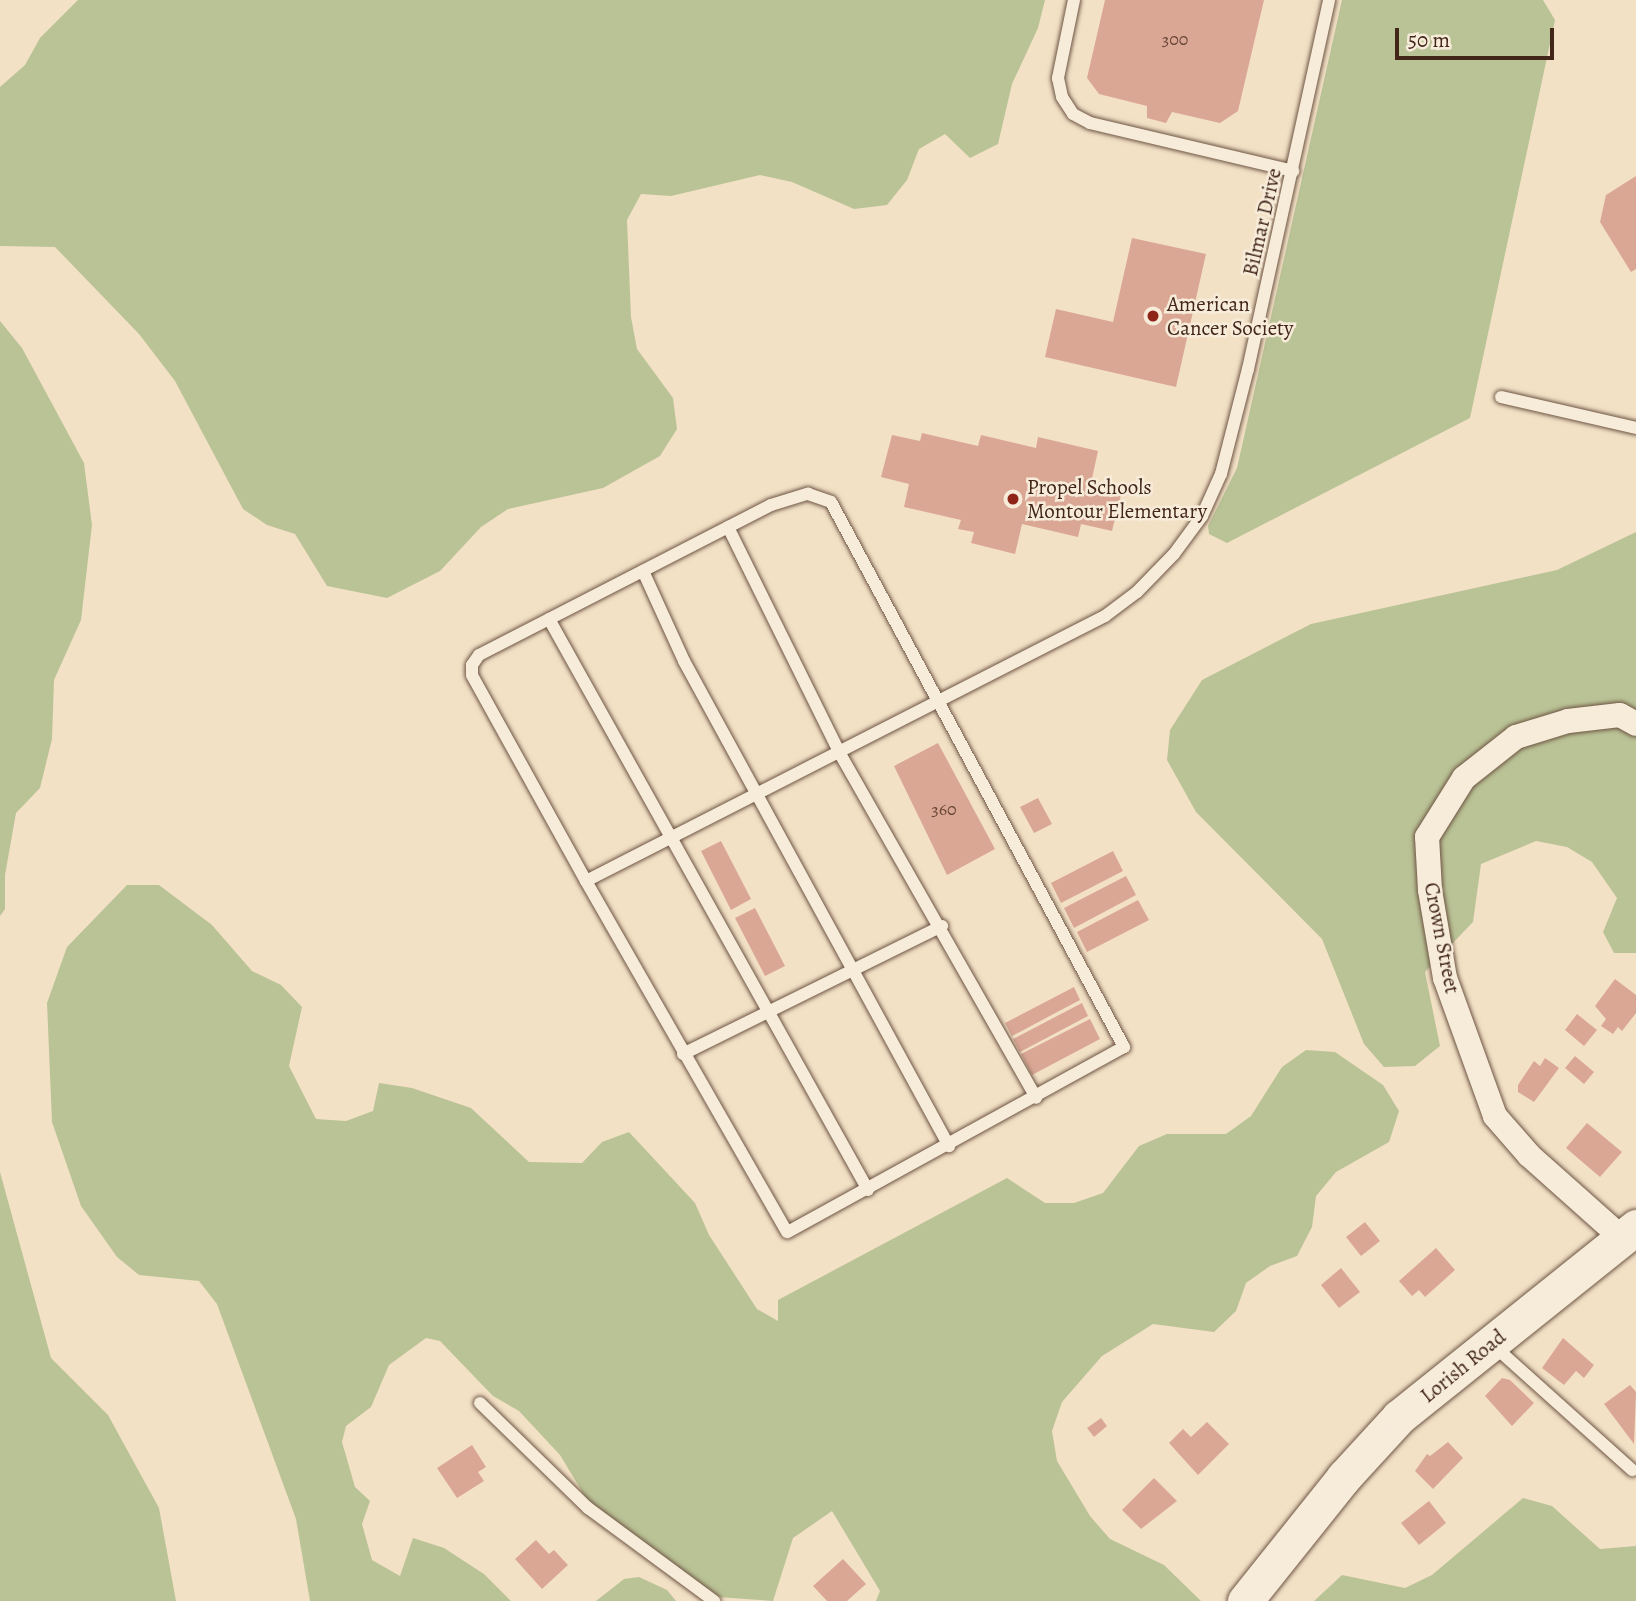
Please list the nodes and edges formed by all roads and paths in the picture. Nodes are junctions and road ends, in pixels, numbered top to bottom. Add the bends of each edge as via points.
1 (1074, 0) edge
2 (1329, 0) edge
3 (1293, 171) junction
4 (1501, 397) dead end
5 (1636, 428) edge
6 (729, 527) junction
7 (643, 571) junction
8 (550, 619) junction
9 (941, 701) junction
10 (1636, 724) edge
11 (839, 752) junction
12 (756, 794) junction
13 (671, 838) junction
14 (586, 881) junction
15 (942, 926) junction
16 (852, 969) junction
17 (768, 1011) junction
18 (683, 1054) junction
19 (1036, 1098) junction
20 (949, 1146) junction
21 (868, 1190) junction
22 (1629, 1233) edge
23 (1491, 1343) junction
24 (480, 1403) dead end
25 (1632, 1470) dead end
26 (714, 1601) edge
27 (1245, 1601) edge

1 - 3 lane via 1058,78 1062,97 1073,114 1090,124
2 - 3 lane, Bilmar Drive
3 - 9 lane, Bilmar Drive via 1221,474 1202,516 1174,554 1105,616
4 - 5 lane
6 - 7 lane
6 - 9 lane via 771,505 808,494 831,502
6 - 11 lane
7 - 8 lane
7 - 12 lane via 684,661
8 - 13 lane
8 - 14 lane via 479,655 472,675
9 - 11 lane, Bilmar Drive
9 - 19 lane via 1123,1039 1120,1052
10 - 22 street, Crown Street via 1620,715 1568,721 1516,737 1464,778 1427,837 1430,890 1445,978 1495,1116 1529,1155
11 - 12 lane, Bilmar Drive
11 - 15 lane
12 - 13 lane, Bilmar Drive
12 - 16 lane
13 - 14 lane, Bilmar Drive
13 - 17 lane
14 - 18 lane
15 - 16 lane
15 - 19 lane
16 - 17 lane
16 - 20 lane
17 - 18 lane
17 - 21 lane
18 - 21 lane via 787,1232
19 - 20 lane
20 - 21 lane
22 - 23 street, Lorish Road
23 - 25 lane
23 - 27 street, Lorish Road via 1399,1417
24 - 26 lane via 588,1508

